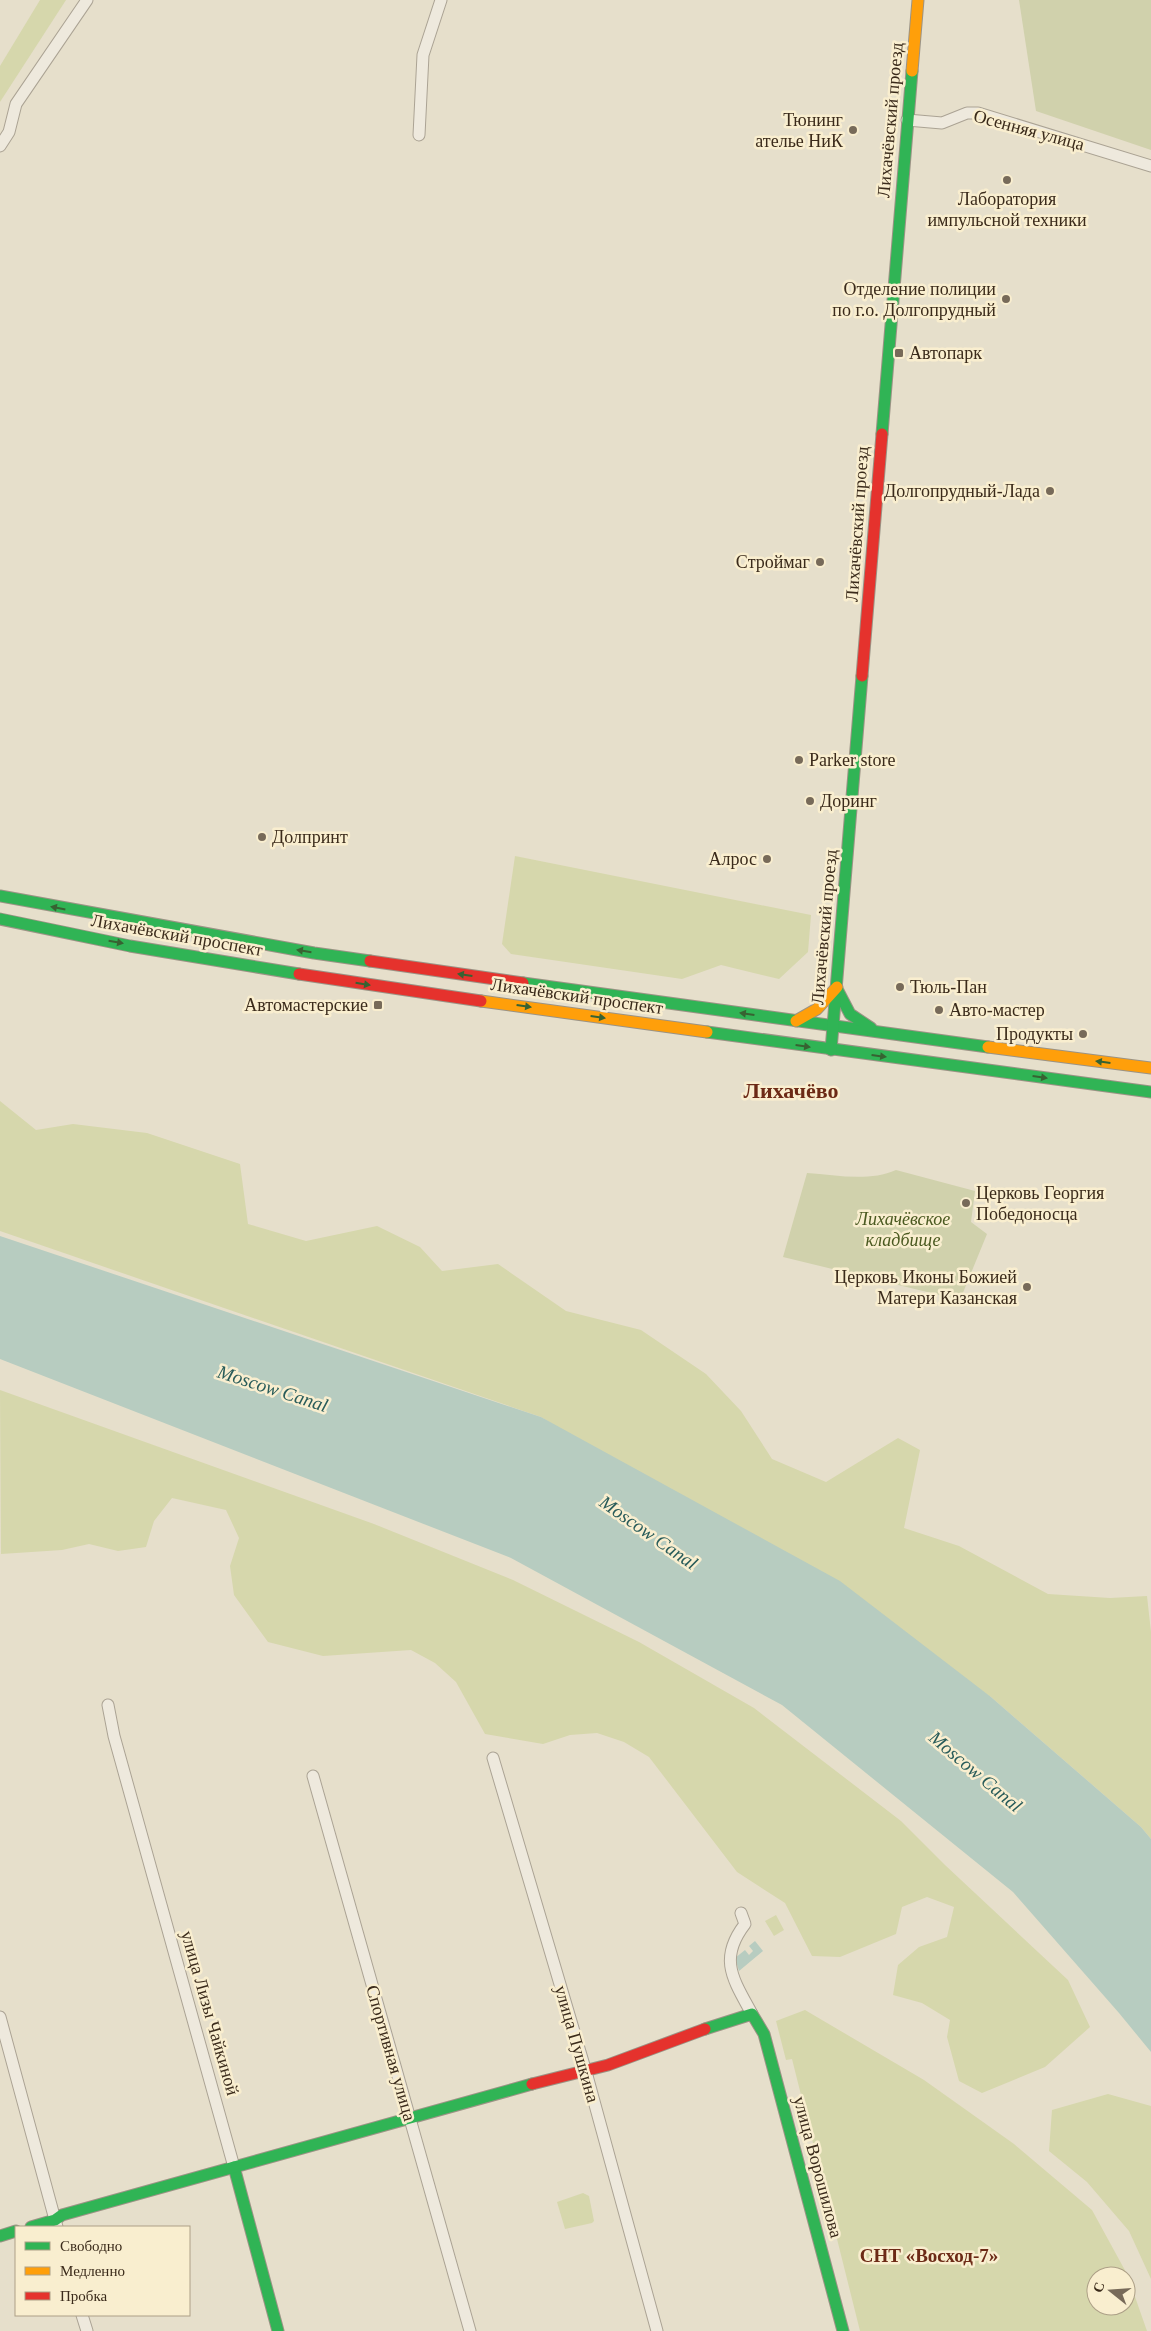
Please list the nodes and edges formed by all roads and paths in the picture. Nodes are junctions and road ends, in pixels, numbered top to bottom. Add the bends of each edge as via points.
1 (87, 0) edge
2 (441, 0) edge
3 (918, 0) edge
4 (907, 120) junction
5 (419, 136) dead end
6 (0, 146) edge
7 (1151, 166) edge
8 (0, 896) edge
9 (0, 919) edge
10 (837, 987) junction
11 (796, 1021) junction
12 (833, 1026) junction
13 (880, 1033) junction
14 (831, 1050) junction
15 (1151, 1068) edge
16 (1151, 1092) edge
17 (108, 1704) dead end
18 (493, 1758) dead end
19 (313, 1776) dead end
20 (741, 1913) dead end
21 (752, 2014) junction
22 (0, 2017) edge
23 (586, 2072) junction
24 (410, 2118) junction
25 (234, 2167) junction
26 (56, 2224) edge
27 (39, 2226) edge
28 (15, 2231) edge
29 (0, 2236) edge
30 (82, 2316) edge
31 (87, 2331) edge
32 (278, 2331) edge
33 (470, 2331) edge
34 (657, 2331) edge
35 (843, 2331) edge

1 - 6 street via 16,104 9,132
2 - 5 street via 423,55
3 - 4 main road, Лихачёвский проезд
4 - 7 street, Осенняя улица via 942,123 967,113 978,113
4 - 10 main road, Лихачёвский проезд
11 -> 8 main road, Лихачёвский проспект via 314,953
9 -> 14 main road, Лихачёвский проспект via 310,976
10 - 11 main road via 817,1008
10 - 12 main road, Лихачёвский проезд
10 - 13 main road via 840,1000 849,1014
11 - 12 main road, Лихачёвский проспект
12 - 13 main road, Лихачёвский проспект
12 - 14 main road, Лихачёвский проезд
15 -> 13 main road, Лихачёвский проспект
14 -> 16 main road, Лихачёвский проспект
17 - 25 street, улица Лизы Чайкиной
18 - 23 street, улица Пушкина
19 - 24 street, Спортивная улица
20 - 21 street via 745,1924 732,1944 729,1966
21 - 23 main road
21 - 35 main road, улица Ворошилова via 764,2034
22 - 26 street
23 - 24 main road via 571,2073
23 - 34 street, улица Пушкина
24 - 25 main road
24 - 33 street, Спортивная улица
25 - 26 main road via 62,2215
25 - 32 main road, улица Лизы Чайкиной
26 - 27 main road
28 - 29 main road
30 - 31 street

